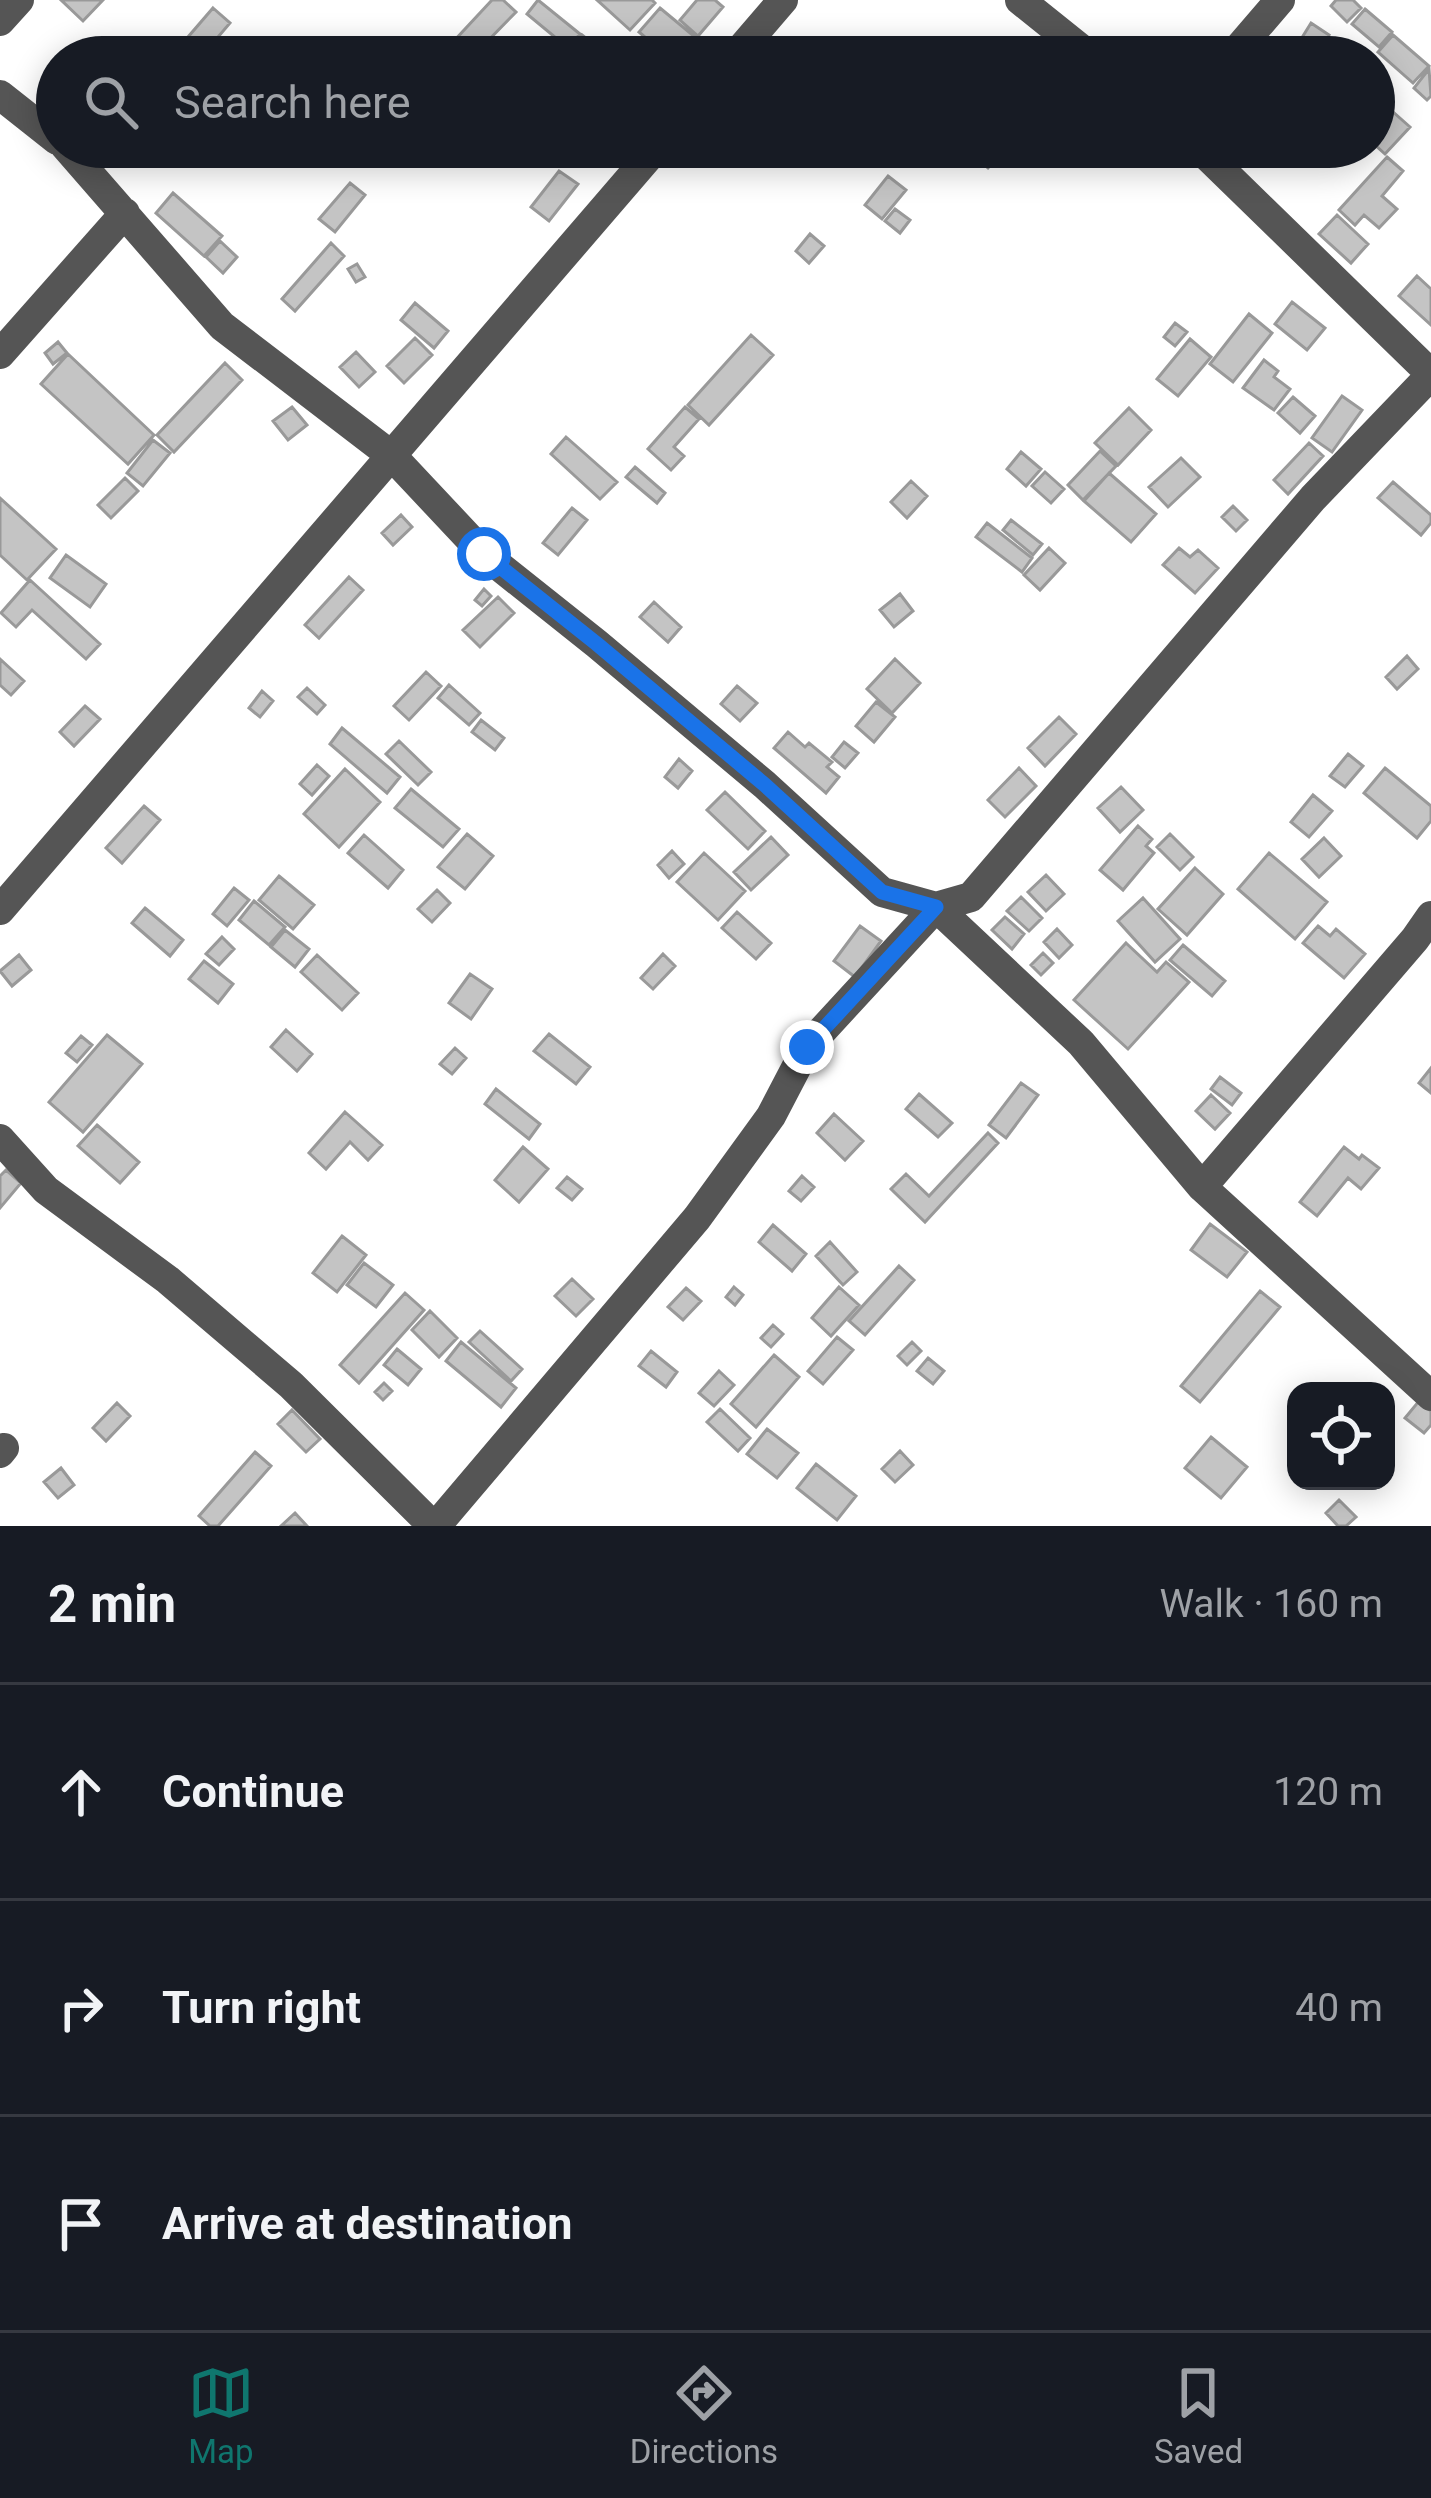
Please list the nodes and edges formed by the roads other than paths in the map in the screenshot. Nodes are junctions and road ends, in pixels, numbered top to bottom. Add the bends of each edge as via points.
1 (19, 0) edge
2 (783, 0) edge
3 (1020, 0) edge
4 (1280, 0) edge
5 (0, 21) edge
6 (752, 36) edge
7 (1065, 36) edge
8 (1249, 36) edge
9 (0, 95) edge
10 (36, 123) edge
11 (85, 168) edge
12 (639, 168) edge
13 (1219, 168) edge
14 (125, 213) junction
15 (0, 354) edge
16 (1431, 375) edge
17 (392, 456) junction
18 (936, 907) junction
19 (0, 910) edge
20 (1431, 916) edge
21 (0, 1139) edge
22 (1202, 1187) junction
23 (1431, 1396) edge
24 (434, 1526) edge

1 - 5 street
2 - 6 street
3 - 7 street
4 - 8 street
9 - 10 street
11 - 14 street
12 - 17 street
13 - 16 street
14 - 15 street
14 - 17 street via 222,326
16 - 18 street via 1313,498 971,897
17 - 18 street via 484,554 882,892
17 - 19 street
18 - 22 street via 1081,1043
18 - 24 street via 807,1047 771,1116 697,1218
20 - 22 street
21 - 24 street via 46,1190 291,1385
22 - 23 street

